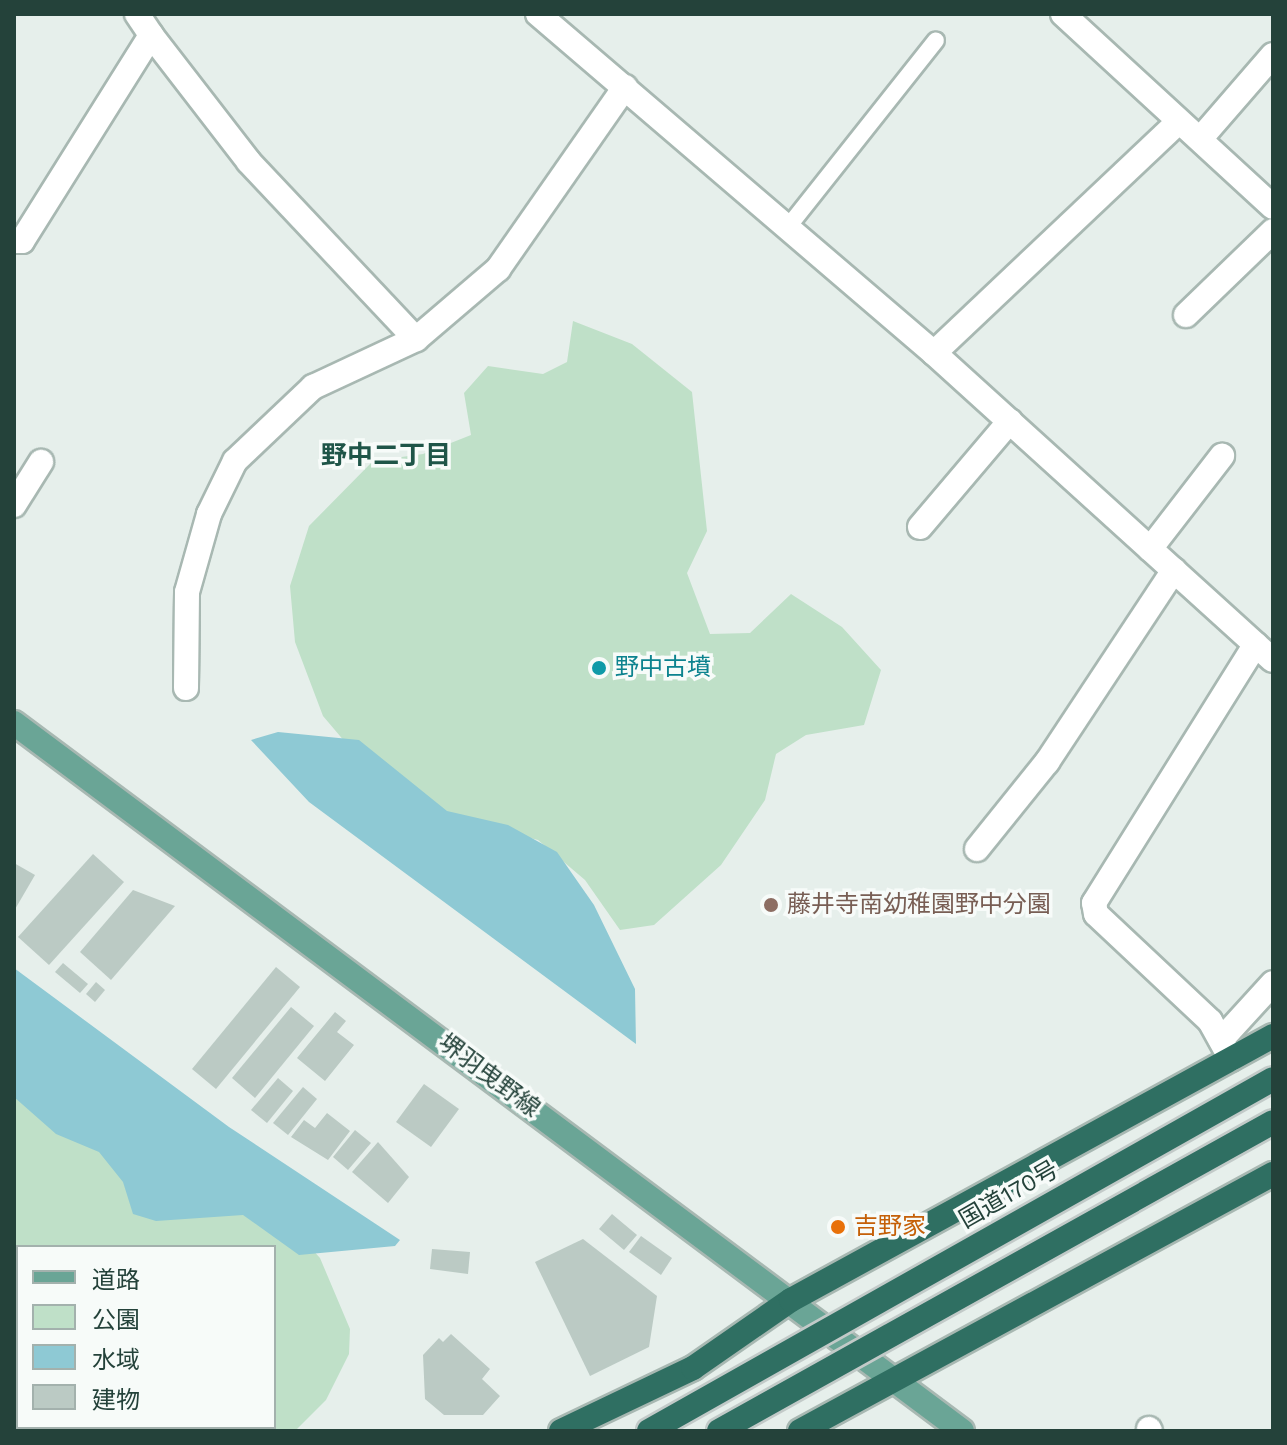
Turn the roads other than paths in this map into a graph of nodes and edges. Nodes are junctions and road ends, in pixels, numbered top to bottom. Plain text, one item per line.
1 (137, 14) edge
2 (538, 14) edge
3 (1063, 14) edge
4 (151, 35) junction
5 (936, 40) dead end
6 (1273, 55) edge
7 (625, 87) junction
8 (1179, 121) junction
9 (1201, 138) junction
10 (1273, 207) edge
11 (788, 227) junction
12 (1273, 231) edge
13 (14, 241) edge
14 (1186, 315) dead end
15 (416, 339) junction
16 (934, 353) junction
17 (1010, 421) junction
18 (1222, 456) dead end
19 (41, 462) dead end
20 (14, 505) edge
21 (920, 527) dead end
22 (1150, 549) junction
23 (1174, 570) junction
24 (1265, 652) edge
25 (186, 688) dead end
26 (14, 723) edge
27 (977, 849) dead end
28 (1273, 983) edge
29 (1273, 1036) edge
30 (1226, 1050) junction
31 (1273, 1079) edge
32 (1273, 1122) edge
33 (1273, 1174) edge
34 (791, 1300) junction
35 (893, 1379) junction
36 (561, 1431) edge
37 (649, 1431) edge
38 (719, 1431) edge
39 (800, 1431) edge
40 (962, 1431) edge

1 - 4 street
2 - 7 street
3 - 8 street
4 - 13 street
4 - 15 street
5 - 11 lane
6 - 9 street
7 - 11 street
7 - 15 street
8 - 9 street
8 - 16 street
9 - 10 street
11 - 16 street
12 - 14 street
15 - 25 street
16 - 17 street
17 - 21 street
17 - 22 street
18 - 22 street
19 - 20 street
22 - 23 street
23 - 24 street
23 - 27 street
24 - 30 street
26 - 34 main road, 堺羽曳野線
28 - 30 street
29 - 30 highway
30 - 34 highway
31 - 37 highway, 国道170号, bridge
32 - 38 highway, bridge
33 - 35 highway
34 - 35 main road, 堺羽曳野線
34 - 36 highway
35 - 39 highway
35 - 40 main road, 堺羽曳野線

